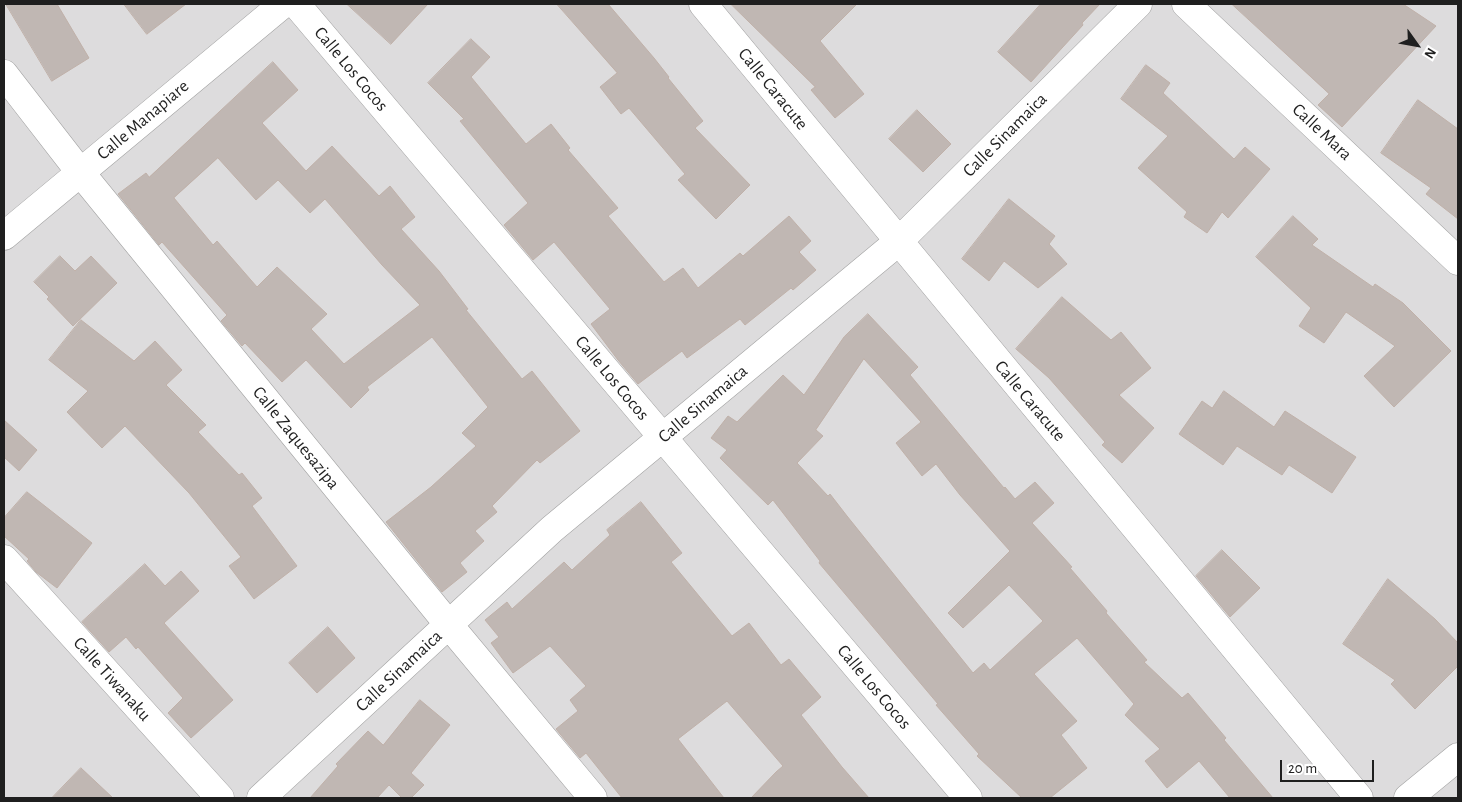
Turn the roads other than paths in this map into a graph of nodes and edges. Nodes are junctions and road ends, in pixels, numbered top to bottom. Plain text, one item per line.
1 (283, 4) edge
2 (296, 4) edge
3 (703, 4) edge
4 (1138, 4) edge
5 (1186, 4) edge
6 (4, 74) edge
7 (80, 172) junction
8 (4, 236) edge
9 (898, 242) junction
10 (1458, 261) edge
11 (662, 438) junction
12 (4, 559) edge
13 (448, 625) junction
14 (1458, 757) edge
15 (220, 798) edge
16 (261, 798) edge
17 (593, 798) edge
18 (968, 798) edge
19 (1359, 798) edge
20 (1408, 798) edge

1 - 7 street, Calle Manapiare
2 - 11 street, Calle Los Cocos
3 - 9 street, Calle Caracute
4 - 9 street, Calle Sinamaica
5 - 10 street, Calle Mara
6 - 7 street, Calle Zaquesazipa
7 - 8 street, Calle Manapiare
7 - 13 street, Calle Zaquesazipa
9 - 11 street, Calle Sinamaica
9 - 19 street, Calle Caracute
11 - 13 street, Calle Sinamaica
11 - 18 street, Calle Los Cocos
12 - 15 street, Calle Tiwanaku
13 - 16 street, Calle Sinamaica
13 - 17 street, Calle Zaquesazipa
14 - 20 street

